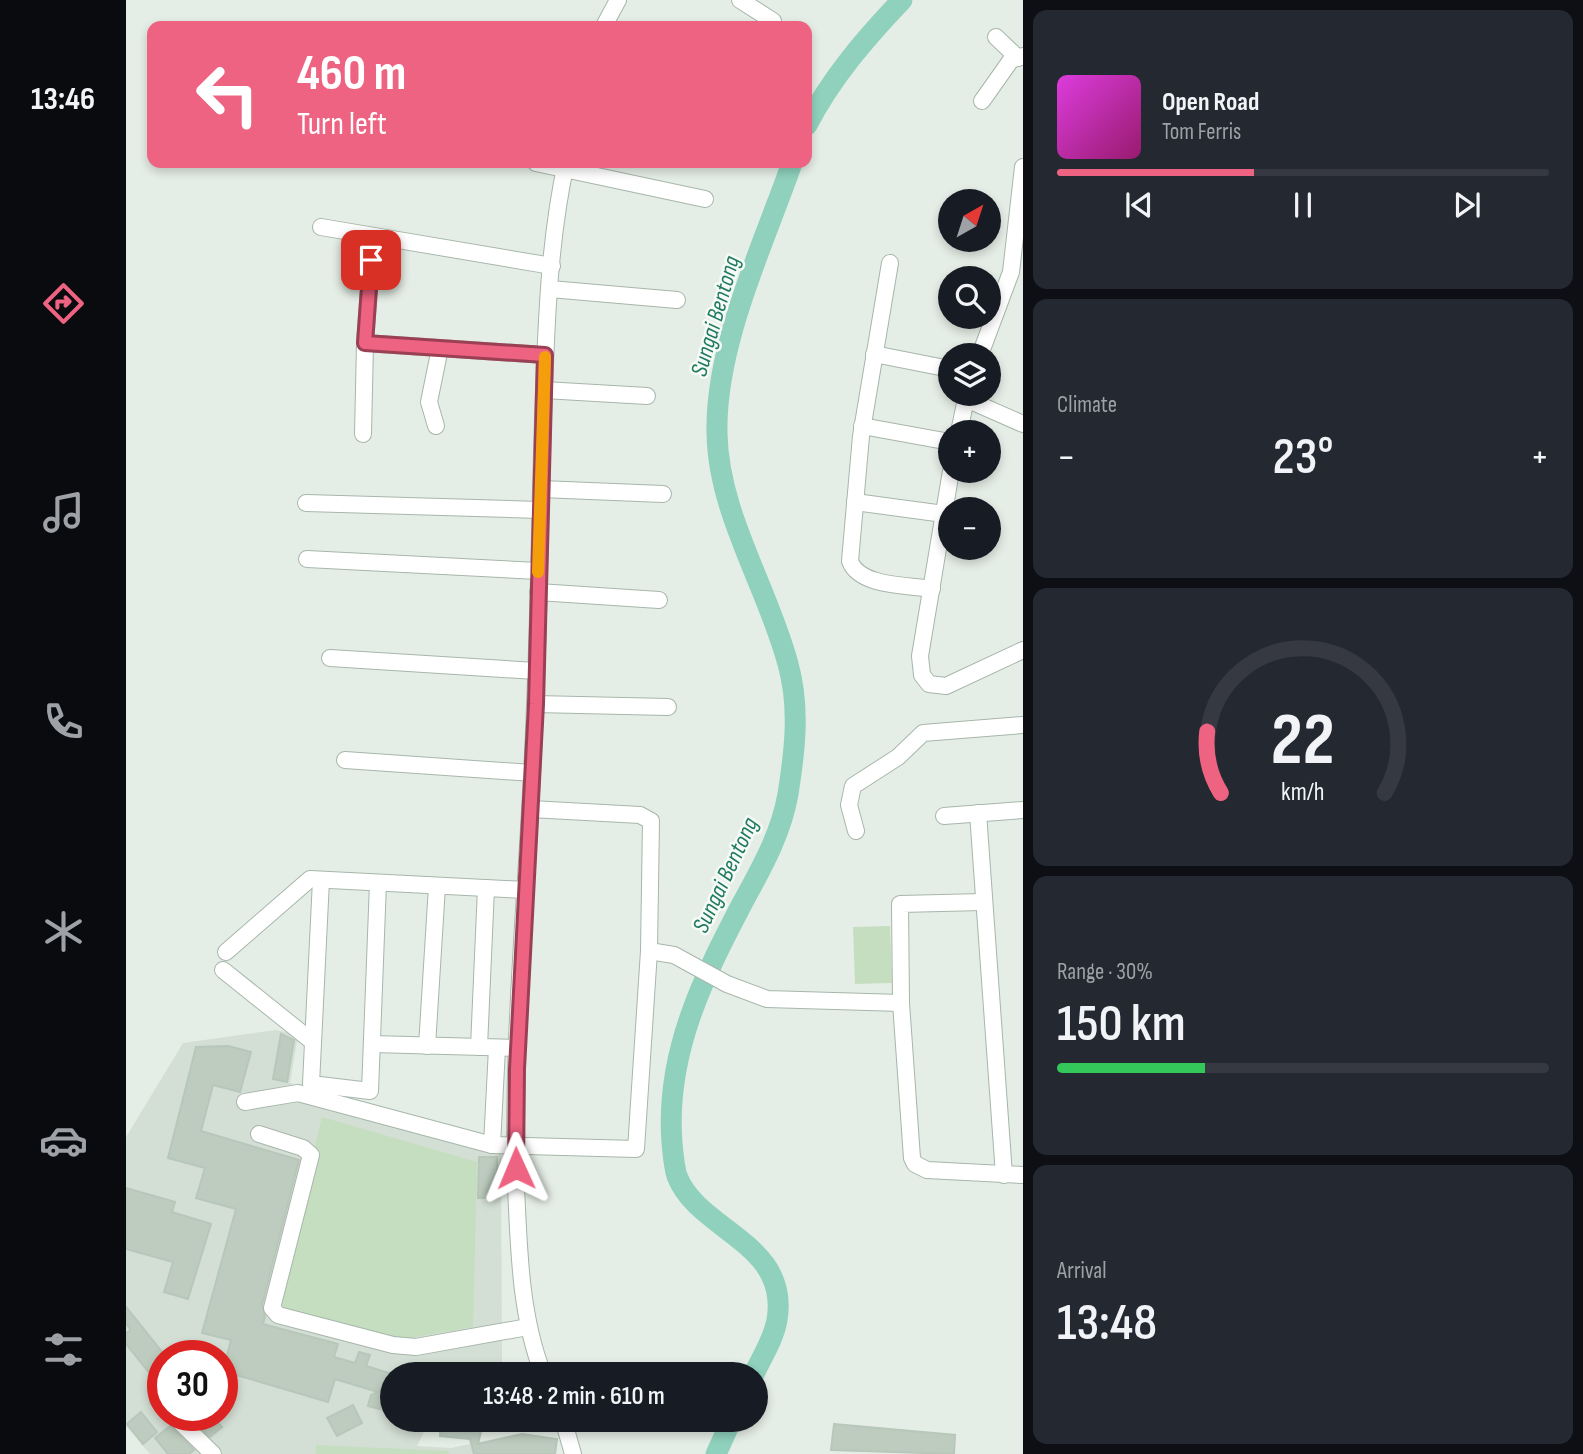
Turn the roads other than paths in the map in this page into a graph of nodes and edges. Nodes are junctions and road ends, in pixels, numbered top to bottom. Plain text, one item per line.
1 (618, 0) edge
2 (740, 0) edge
3 (607, 21) edge
4 (772, 21) edge
5 (996, 37) dead end
6 (1021, 57) edge
7 (982, 101) dead end
8 (1023, 167) edge
9 (565, 168) edge
10 (573, 168) edge
11 (705, 199) dead end
12 (321, 227) dead end
13 (373, 236) junction
14 (890, 263) dead end
15 (552, 266) junction
16 (550, 289) junction
17 (677, 300) dead end
18 (365, 343) junction
19 (984, 343) edge
20 (440, 348) junction
21 (874, 354) junction
22 (545, 355) junction
23 (938, 367) edge
24 (544, 390) junction
25 (647, 396) dead end
26 (987, 406) edge
27 (1023, 424) edge
28 (436, 426) dead end
29 (862, 426) junction
30 (363, 434) dead end
31 (938, 440) edge
32 (541, 489) junction
33 (663, 494) dead end
34 (855, 502) junction
35 (306, 503) dead end
36 (540, 510) junction
37 (938, 513) edge
38 (938, 552) edge
39 (307, 559) dead end
40 (538, 571) junction
41 (932, 589) junction
42 (538, 592) junction
43 (659, 600) dead end
44 (1023, 650) edge
45 (330, 658) dead end
46 (536, 671) junction
47 (536, 704) junction
48 (668, 707) dead end
49 (1023, 725) edge
50 (345, 761) dead end
51 (531, 773) junction
52 (531, 809) junction
53 (1023, 810) edge
54 (978, 813) junction
55 (944, 816) dead end
56 (856, 831) dead end
57 (321, 880) junction
58 (378, 883) junction
59 (438, 886) junction
60 (486, 888) junction
61 (525, 890) junction
62 (984, 902) junction
63 (649, 951) junction
64 (226, 952) dead end
65 (223, 970) dead end
66 (901, 1003) junction
67 (313, 1042) junction
68 (372, 1044) junction
69 (427, 1046) junction
70 (479, 1047) junction
71 (497, 1048) junction
72 (518, 1048) junction
73 (245, 1102) dead end
74 (259, 1134) dead end
75 (492, 1145) junction
76 (515, 1147) junction
77 (1004, 1175) junction
78 (1023, 1175) edge
79 (528, 1327) junction
80 (537, 1362) edge
81 (189, 1431) edge
82 (567, 1432) edge
83 (213, 1454) edge
84 (573, 1454) edge

1 - 3 street
2 - 4 street
5 - 6 street
6 - 7 street
8 - 19 street
9 - 15 street
10 - 11 street
12 - 13 street
13 - 15 street
13 - 18 street
14 - 21 street
15 - 16 street
16 - 17 street
16 - 22 street
18 - 20 street
18 - 30 street
20 - 22 street
20 - 28 street
21 - 23 street
21 - 29 street
22 - 24 street
24 - 25 street
24 - 32 street
26 - 27 street
29 - 31 street
29 - 34 street
32 - 33 street
32 - 36 street
34 - 37 street
34 - 41 street
35 - 36 street
36 - 40 street
38 - 41 street
39 - 40 street
40 - 42 street
41 - 44 street
42 - 43 street
42 - 46 street
45 - 46 street
46 - 47 street
47 - 48 street
47 - 51 street
49 - 56 street
50 - 51 street
51 - 52 street
52 - 61 street
52 - 63 street
53 - 54 street
54 - 55 street
54 - 62 street
57 - 58 street
57 - 64 street
57 - 67 street
58 - 59 street
58 - 68 street
59 - 60 street
59 - 69 street
60 - 61 street
60 - 70 street
61 - 72 street
62 - 66 street
62 - 77 street
63 - 66 street
63 - 76 street
65 - 67 street
66 - 77 street
67 - 68 street
68 - 69 street
69 - 70 street
70 - 71 street
71 - 72 street
71 - 75 street
72 - 76 street
73 - 75 street
74 - 79 street
75 - 76 street
76 - 79 street
77 - 78 street
79 - 80 street
81 - 83 street
82 - 84 street

